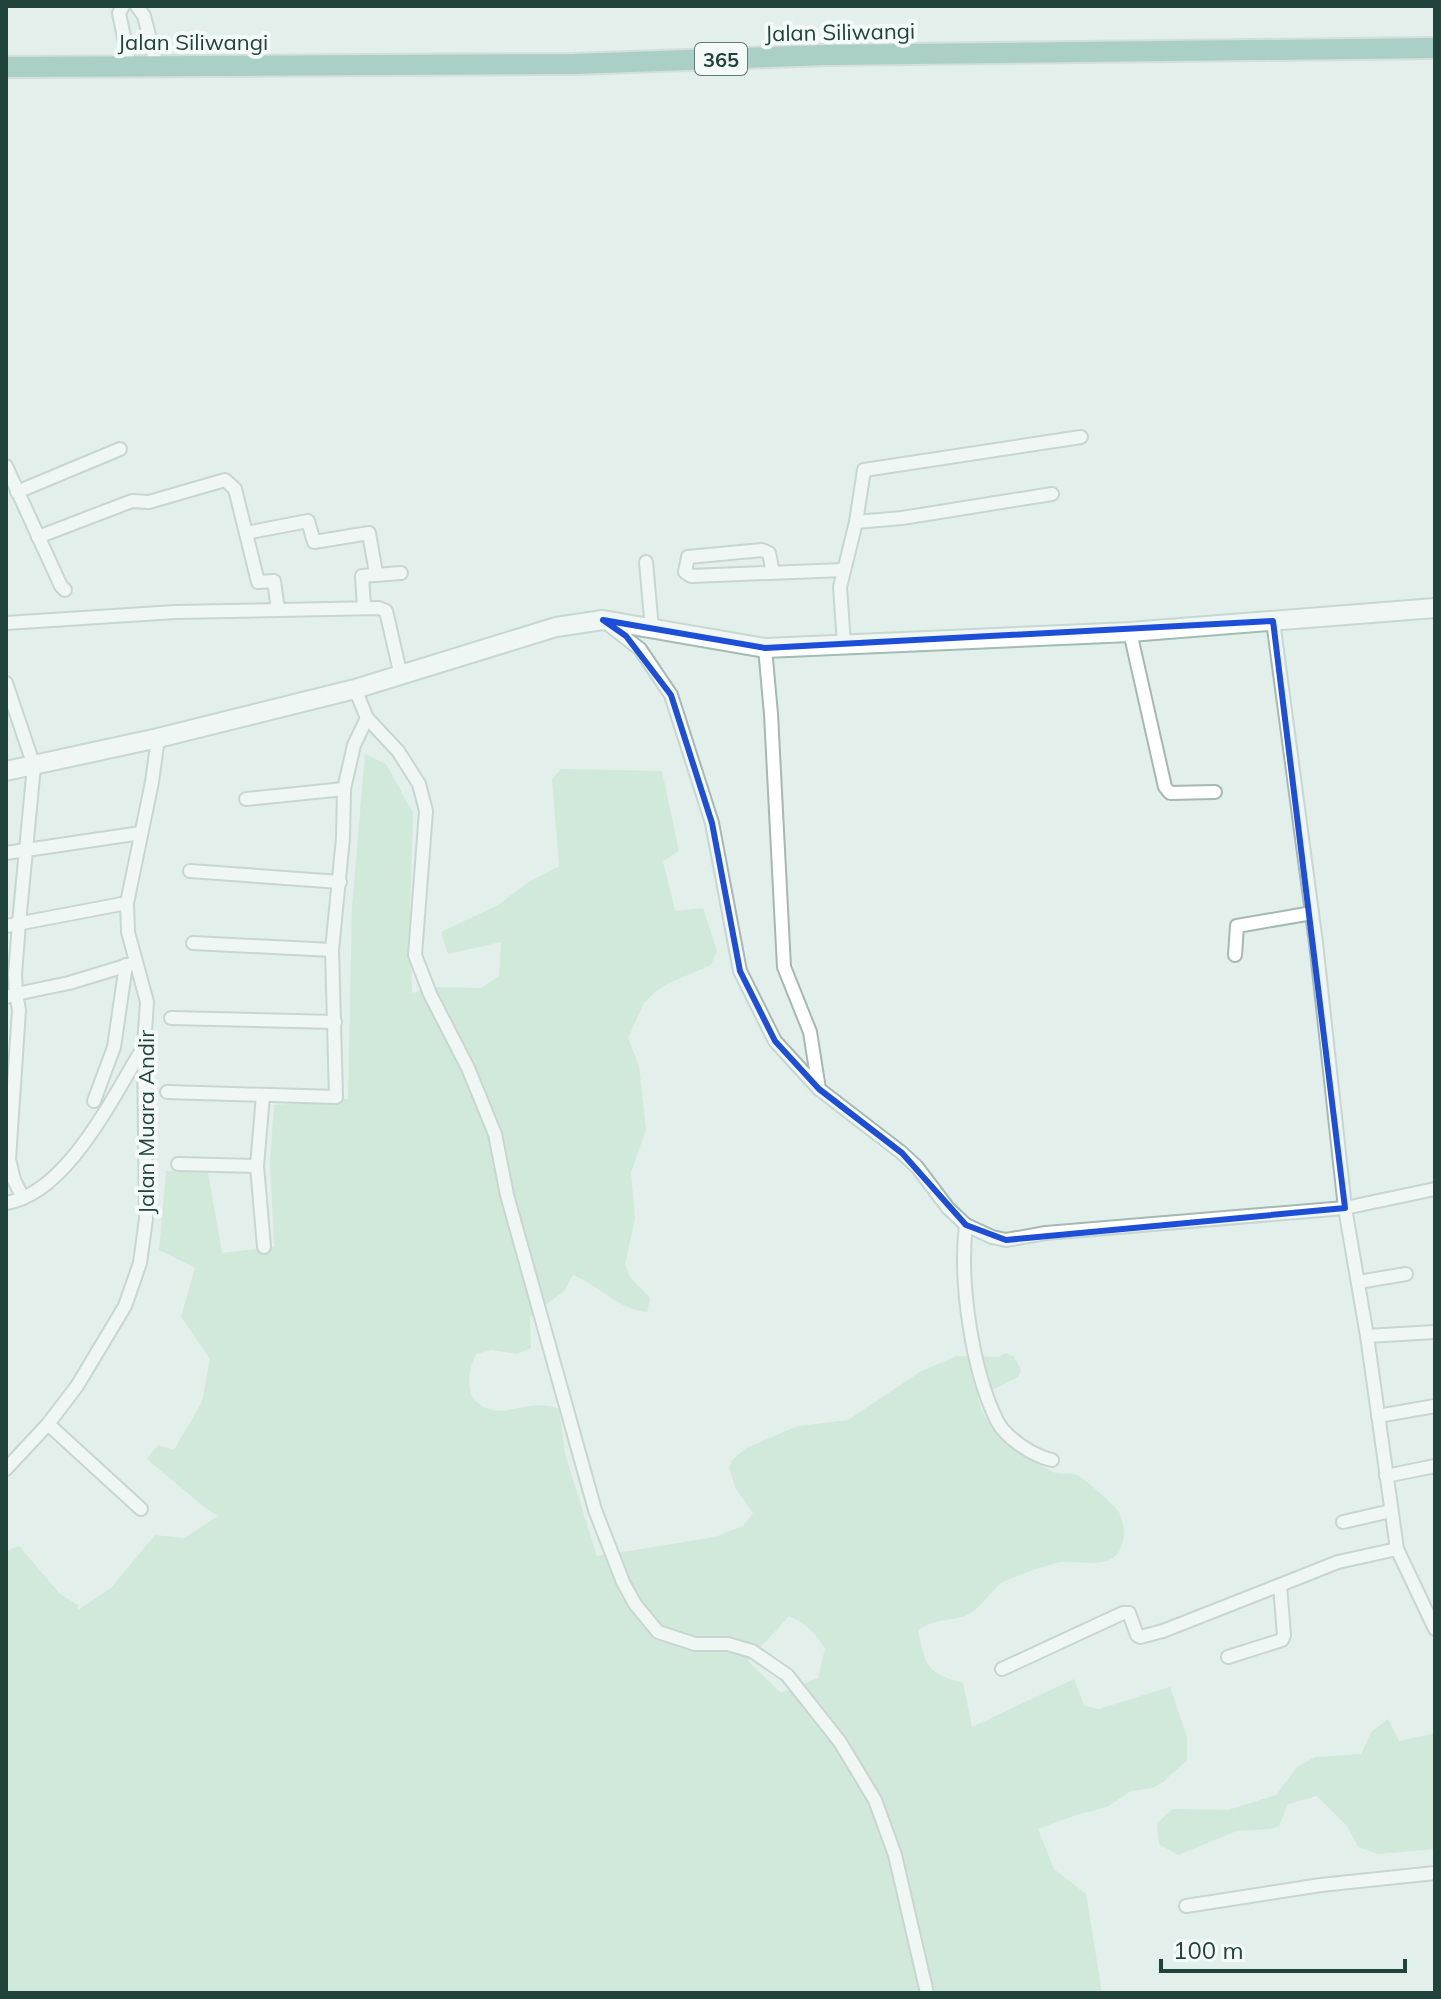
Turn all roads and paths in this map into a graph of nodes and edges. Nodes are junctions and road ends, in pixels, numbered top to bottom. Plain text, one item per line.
1 (123, 6) edge
2 (137, 6) edge
3 (1435, 48) edge
4 (130, 66) junction
5 (6, 67) edge
6 (157, 67) junction
7 (1081, 437) dead end
8 (120, 449) dead end
9 (6, 466) edge
10 (17, 492) junction
11 (1052, 494) dead end
12 (856, 522) junction
13 (246, 533) junction
14 (38, 537) junction
15 (646, 562) dead end
16 (843, 570) junction
17 (376, 573) junction
18 (401, 573) dead end
19 (773, 573) junction
20 (65, 590) dead end
21 (364, 607) junction
22 (1435, 608) edge
23 (278, 610) junction
24 (603, 620) junction
25 (1273, 621) junction
26 (6, 623) edge
27 (652, 629) junction
28 (1130, 632) junction
29 (844, 644) junction
30 (765, 648) junction
31 (401, 676) junction
32 (6, 683) edge
33 (355, 689) junction
34 (367, 718) junction
35 (158, 738) junction
36 (34, 766) junction
37 (6, 771) edge
38 (344, 789) junction
39 (1215, 792) dead end
40 (246, 799) dead end
41 (141, 833) junction
42 (27, 849) junction
43 (6, 853) edge
44 (190, 871) dead end
45 (340, 882) junction
46 (127, 903) junction
47 (1312, 913) junction
48 (12, 925) edge
49 (193, 943) dead end
50 (332, 950) junction
51 (1235, 955) dead end
52 (130, 964) junction
53 (11, 996) edge
54 (171, 1018) dead end
55 (335, 1022) junction
56 (144, 1046) junction
57 (819, 1089) junction
58 (167, 1092) dead end
59 (263, 1095) junction
60 (94, 1101) dead end
61 (178, 1164) dead end
62 (257, 1166) junction
63 (1435, 1189) edge
64 (23, 1198) junction
65 (1345, 1202) junction
66 (6, 1203) edge
67 (966, 1225) junction
68 (264, 1247) dead end
69 (1406, 1274) dead end
70 (1358, 1282) junction
71 (1435, 1332) edge
72 (1367, 1336) junction
73 (1435, 1406) edge
74 (1378, 1416) junction
75 (48, 1424) junction
76 (1052, 1460) dead end
77 (1435, 1466) edge
78 (6, 1469) edge
79 (1386, 1476) junction
80 (141, 1509) dead end
81 (1391, 1511) junction
82 (1343, 1522) dead end
83 (1397, 1549) junction
84 (1280, 1585) junction
85 (1435, 1629) edge
86 (1228, 1657) dead end
87 (1002, 1669) dead end
88 (1435, 1873) edge
89 (1186, 1906) dead end
90 (927, 1993) edge

1 - 4 street
2 - 6 street
3 - 6 main road, Jalan Siliwangi / 365
4 - 5 main road, Jalan Siliwangi / 365
4 - 6 main road, Jalan Siliwangi / 365
7 - 12 street
8 - 10 street
9 - 10 street
10 - 14 street
11 - 12 street
12 - 16 street
13 - 14 street
13 - 17 street
13 - 23 street
14 - 20 street
15 - 27 street
16 - 19 street
16 - 29 street
17 - 18 street
17 - 21 street
19 - 19 street
21 - 23 street
21 - 31 street
22 - 25 main road
23 - 26 street
24 - 27 main road
24 - 31 main road
24 - 57 street
25 - 28 main road
25 - 47 street
27 - 30 main road
28 - 29 main road
28 - 39 street
29 - 30 main road
30 - 57 street
31 - 33 main road
32 - 36 street
33 - 34 street
33 - 35 main road
34 - 38 street
34 - 90 street
35 - 36 main road
35 - 41 street, Jalan Muara Andir
36 - 37 main road
36 - 42 street
38 - 40 street
38 - 45 street
41 - 42 street
41 - 46 street, Jalan Muara Andir
42 - 43 street
42 - 48 street
44 - 45 street
45 - 50 street
46 - 48 street
46 - 52 street, Jalan Muara Andir
47 - 51 street
47 - 65 street
48 - 53 street
49 - 50 street
50 - 55 street
52 - 53 street
52 - 56 street, Jalan Muara Andir
52 - 60 street
53 - 64 street
54 - 55 street
55 - 59 street
56 - 64 street
56 - 75 street, Jalan Muara Andir
57 - 67 street
58 - 59 street
59 - 62 street
61 - 62 street
62 - 68 street
63 - 65 street
64 - 66 street
65 - 67 street
65 - 70 street
67 - 76 street
69 - 70 street
70 - 72 street
71 - 72 street
72 - 74 street
73 - 74 street
74 - 79 street
75 - 78 street, Jalan Muara Andir
75 - 80 street
77 - 79 street
79 - 81 street
81 - 82 street
81 - 83 street
83 - 84 street
83 - 85 street
84 - 86 street
84 - 87 street
88 - 89 street

